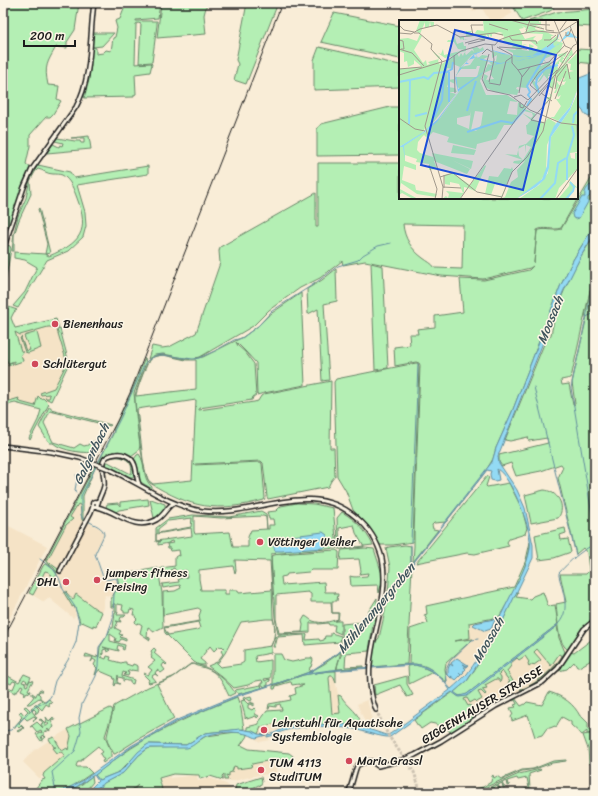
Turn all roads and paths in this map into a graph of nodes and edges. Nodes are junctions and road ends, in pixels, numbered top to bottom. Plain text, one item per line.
1 (94, 3) edge
2 (3, 250) edge
3 (3, 446) edge
4 (136, 474) junction
5 (129, 479) junction
6 (140, 485) junction
7 (165, 499) junction
8 (174, 502) junction
9 (96, 505) junction
10 (168, 508) junction
11 (60, 571) dead end
12 (595, 620) edge
13 (376, 710) tunnel mouth
14 (348, 793) edge

1 - 2 main road
3 - 5 main road, bridge
4 - 5 main road
4 - 6 main road
4 - 9 main road
5 - 6 main road
6 - 7 main road
7 - 8 main road
7 - 10 main road
8 - 10 main road
8 - 13 main road
9 - 10 main road
9 - 11 main road
12 - 14 main road, GIGGENHAUSER STRASSE

